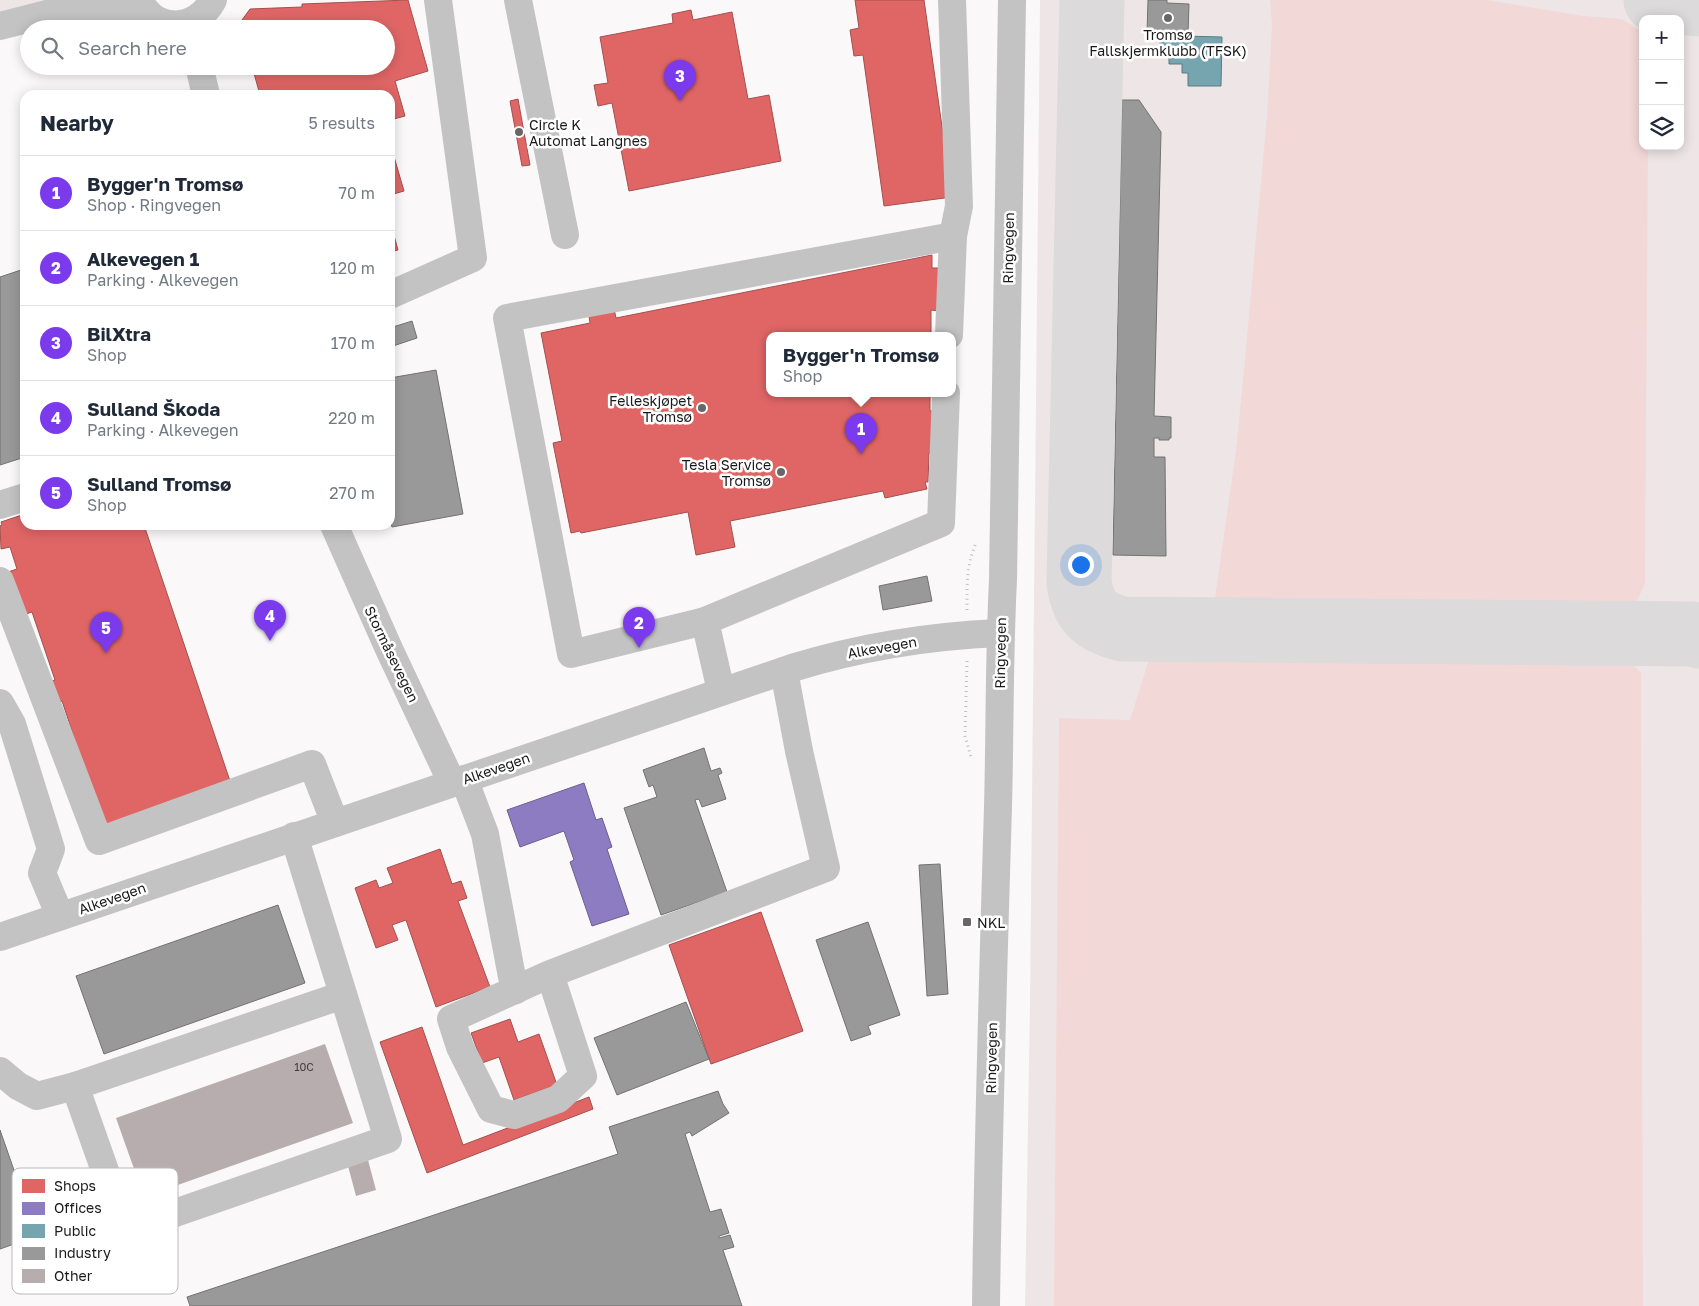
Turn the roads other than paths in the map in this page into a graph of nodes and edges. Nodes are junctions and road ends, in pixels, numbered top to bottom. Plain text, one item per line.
1 (212, 0) edge
2 (438, 0) edge
3 (518, 0) edge
4 (952, 0) edge
5 (1012, 0) edge
6 (83, 3) edge
7 (153, 16) edge
8 (20, 20) edge
9 (22, 20) edge
10 (193, 20) edge
11 (206, 20) edge
12 (0, 26) edge
13 (565, 234) dead end
14 (953, 236) junction
15 (395, 293) edge
16 (949, 332) edge
17 (946, 397) edge
18 (20, 499) edge
19 (0, 505) edge
20 (336, 530) edge
21 (0, 581) edge
22 (705, 621) junction
23 (1000, 633) junction
24 (784, 670) junction
25 (721, 691) junction
26 (0, 703) edge
27 (458, 781) junction
28 (335, 823) junction
29 (294, 836) junction
30 (60, 916) junction
31 (0, 937) edge
32 (550, 974) junction
33 (516, 990) junction
34 (342, 995) junction
35 (0, 1071) edge
36 (75, 1086) junction
37 (104, 1168) edge
38 (178, 1212) edge
39 (986, 1306) edge

1 - 10 street
1 - 11 street
2 - 15 street
3 - 13 street
4 - 14 street
5 - 23 street, Ringvegen
6 - 7 street
6 - 9 street
8 - 12 street
14 - 16 street
14 - 22 street
17 - 22 street
18 - 19 street
20 - 27 street, Stormåsevegen
21 - 28 street
22 - 25 street
23 - 24 street, Alkevegen
23 - 39 street, Ringvegen
24 - 25 street, Alkevegen
24 - 32 street
25 - 27 street, Alkevegen
26 - 30 street
27 - 28 street, Alkevegen
27 - 33 street, Stormåsevegen
28 - 29 street, Alkevegen
29 - 30 street, Alkevegen
29 - 34 street
30 - 31 street, Alkevegen
32 - 33 street
32 - 33 street
34 - 36 street
34 - 38 street
35 - 36 street
36 - 37 street

